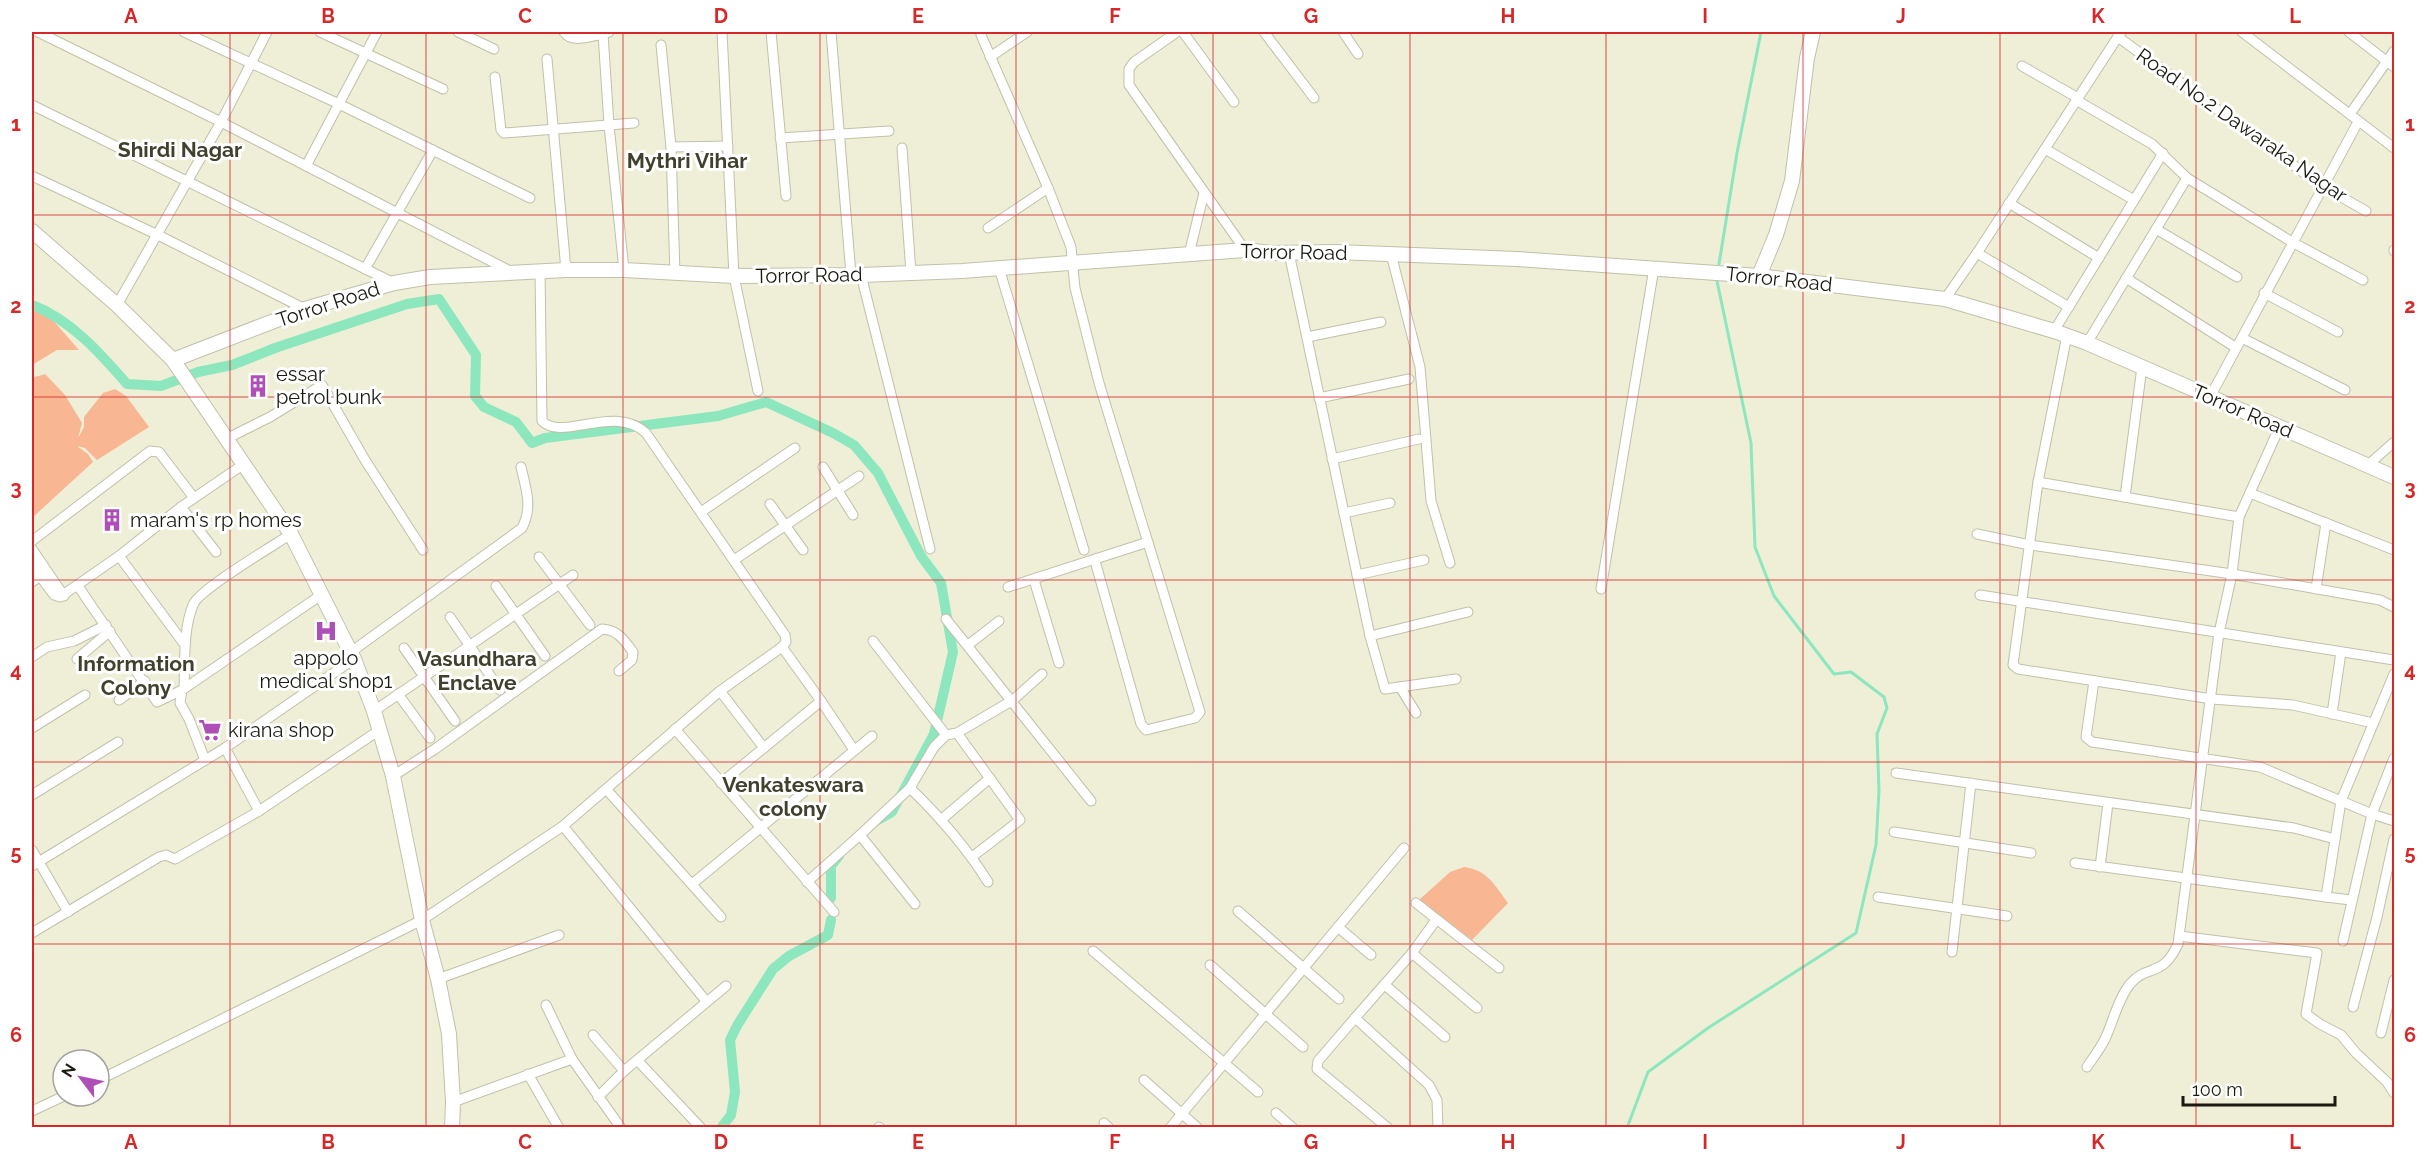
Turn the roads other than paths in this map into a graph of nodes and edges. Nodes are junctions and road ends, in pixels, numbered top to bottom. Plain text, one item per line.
1 (38, 32) edge
2 (184, 32) edge
3 (267, 32) edge
4 (320, 32) edge
5 (376, 32) edge
6 (458, 32) edge
7 (564, 32) edge
8 (722, 32) edge
9 (771, 32) edge
10 (831, 32) edge
11 (1027, 32) edge
12 (1177, 32) edge
13 (1183, 32) edge
14 (1264, 32) edge
15 (1343, 32) edge
16 (1814, 32) edge
17 (2242, 32) edge
18 (2349, 32) edge
19 (606, 33) edge
20 (2119, 34) edge
21 (981, 35) dead end
22 (661, 45) dead end
23 (494, 49) dead end
24 (366, 51) junction
25 (2394, 51) edge
26 (1358, 54) dead end
27 (990, 57) junction
28 (547, 59) dead end
29 (250, 64) junction
30 (2391, 64) edge
31 (2022, 66) dead end
32 (495, 76) dead end
33 (443, 89) dead end
34 (1314, 98) dead end
35 (2077, 99) junction
36 (1234, 102) dead end
37 (339, 104) junction
38 (32, 105) edge
39 (2350, 114) junction
40 (221, 122) junction
41 (2358, 122) junction
42 (634, 123) dead end
43 (609, 125) junction
44 (554, 129) junction
45 (889, 131) dead end
46 (841, 133) junction
47 (780, 138) junction
48 (729, 146) junction
49 (671, 147) junction
50 (902, 148) dead end
51 (2394, 148) edge
52 (2045, 149) junction
53 (433, 150) junction
54 (2163, 153) junction
55 (306, 166) junction
56 (32, 176) edge
57 (2187, 178) junction
58 (188, 181) junction
59 (2322, 186) junction
60 (1048, 188) junction
61 (1204, 193) junction
62 (786, 196) dead end
63 (530, 198) dead end
64 (2134, 200) junction
65 (2009, 203) junction
66 (2366, 211) dead end
67 (398, 213) junction
68 (988, 228) dead end
69 (2156, 229) junction
70 (32, 231) edge
71 (158, 235) junction
72 (2292, 242) junction
73 (1245, 250) junction
74 (1290, 253) junction
75 (1977, 253) junction
76 (1189, 254) junction
77 (1391, 254) junction
78 (2099, 258) junction
79 (1071, 262) junction
80 (999, 268) junction
81 (1654, 268) junction
82 (365, 269) junction
83 (566, 270) junction
84 (624, 270) junction
85 (540, 271) junction
86 (513, 273) junction
87 (675, 273) junction
88 (911, 273) junction
89 (856, 275) junction
90 (734, 276) junction
91 (1759, 276) junction
92 (2237, 277) dead end
93 (2126, 278) junction
94 (2363, 280) dead end
95 (394, 283) junction
96 (2264, 293) junction
97 (1945, 299) junction
98 (117, 306) junction
99 (2069, 307) junction
100 (305, 309) junction
101 (1381, 322) dead end
102 (2338, 332) dead end
103 (2060, 333) junction
104 (1307, 337) junction
105 (2242, 338) junction
106 (2087, 343) junction
107 (2235, 347) junction
108 (173, 360) junction
109 (2142, 367) junction
110 (1409, 379) dead end
111 (2345, 390) dead end
112 (758, 391) dead end
113 (2210, 397) junction
114 (1319, 398) junction
115 (2280, 426) junction
116 (226, 439) junction
117 (1419, 439) dead end
118 (2394, 442) edge
119 (795, 448) dead end
120 (1332, 459) junction
121 (244, 464) junction
122 (2368, 465) junction
123 (520, 467) dead end
124 (824, 467) dead end
125 (859, 476) dead end
126 (2394, 477) edge
127 (2038, 482) junction
128 (837, 490) junction
129 (2250, 493) junction
130 (2125, 497) junction
131 (194, 498) junction
132 (1390, 503) dead end
133 (770, 504) dead end
134 (181, 507) junction
135 (701, 512) junction
136 (1344, 513) junction
137 (853, 515) dead end
138 (2239, 517) junction
139 (2326, 523) junction
140 (786, 525) junction
141 (291, 534) junction
142 (1977, 534) dead end
143 (32, 540) edge
144 (1148, 543) junction
145 (2030, 545) junction
146 (32, 549) edge
147 (930, 549) dead end
148 (423, 550) dead end
149 (802, 550) dead end
150 (1084, 550) dead end
151 (2394, 550) edge
152 (216, 552) dead end
153 (119, 555) junction
154 (539, 557) dead end
155 (734, 560) junction
156 (1424, 560) dead end
157 (1095, 561) junction
158 (1450, 563) dead end
159 (32, 564) edge
160 (2232, 574) junction
161 (573, 575) dead end
162 (1357, 575) junction
163 (40, 576) junction
164 (1034, 580) junction
165 (32, 582) edge
166 (559, 585) junction
167 (78, 586) junction
168 (496, 586) dead end
169 (1008, 587) dead end
170 (1601, 589) dead end
171 (2316, 589) junction
172 (321, 595) junction
173 (1980, 595) dead end
174 (64, 596) junction
175 (2022, 602) junction
176 (2394, 607) edge
177 (1468, 612) dead end
178 (516, 614) junction
179 (450, 617) dead end
180 (946, 619) dead end
181 (999, 621) dead end
182 (590, 625) dead end
183 (108, 628) junction
184 (2220, 633) junction
185 (1370, 636) junction
186 (873, 641) dead end
187 (185, 645) junction
188 (470, 645) junction
189 (968, 645) junction
190 (782, 647) junction
191 (404, 648) dead end
192 (2341, 652) junction
193 (352, 656) junction
194 (545, 656) dead end
195 (32, 657) edge
196 (77, 659) dead end
197 (2394, 660) edge
198 (1059, 663) dead end
199 (619, 671) dead end
200 (1042, 674) dead end
201 (2394, 674) edge
202 (424, 677) junction
203 (1456, 679) dead end
204 (145, 681) junction
205 (2094, 681) junction
206 (1400, 687) junction
207 (183, 689) junction
208 (500, 690) dead end
209 (720, 691) junction
210 (85, 694) dead end
211 (398, 694) junction
212 (2212, 699) junction
213 (119, 700) dead end
214 (1013, 700) junction
215 (820, 701) junction
216 (374, 711) junction
217 (1416, 713) dead end
218 (2332, 714) junction
219 (455, 721) dead end
220 (2373, 723) junction
221 (32, 728) edge
222 (675, 729) junction
223 (378, 730) junction
224 (957, 733) junction
225 (946, 735) junction
226 (872, 736) dead end
227 (430, 738) dead end
228 (117, 742) dead end
229 (225, 748) junction
230 (764, 748) junction
231 (854, 750) junction
232 (2394, 758) edge
233 (2203, 759) junction
234 (205, 760) junction
235 (1896, 773) dead end
236 (393, 776) junction
237 (990, 778) junction
238 (721, 783) junction
239 (1971, 783) junction
240 (910, 788) junction
241 (606, 789) junction
242 (32, 795) edge
243 (1091, 801) dead end
244 (2342, 801) junction
245 (2108, 803) junction
246 (259, 811) junction
247 (2372, 814) junction
248 (2196, 816) junction
249 (942, 819) junction
250 (2394, 821) edge
251 (563, 826) junction
252 (760, 827) junction
253 (1894, 832) dead end
254 (861, 836) junction
255 (2335, 839) junction
256 (2394, 839) edge
257 (1964, 842) junction
258 (1404, 848) dead end
259 (32, 850) edge
260 (2031, 853) dead end
261 (972, 857) junction
262 (2075, 863) dead end
263 (35, 864) edge
264 (2100, 867) junction
265 (2187, 879) junction
266 (807, 882) junction
267 (988, 882) dead end
268 (692, 884) junction
269 (2327, 892) junction
270 (1878, 897) dead end
271 (2351, 900) junction
272 (1416, 903) dead end
273 (915, 904) dead end
274 (1958, 909) junction
275 (1238, 911) dead end
276 (68, 912) junction
277 (834, 912) dead end
278 (2007, 916) dead end
279 (721, 917) dead end
280 (422, 920) junction
281 (1436, 920) junction
282 (1339, 928) junction
283 (32, 933) edge
284 (559, 935) dead end
285 (2179, 936) junction
286 (2343, 941) dead end
287 (1093, 951) dead end
288 (1952, 952) dead end
289 (1412, 953) junction
290 (1371, 955) dead end
291 (1210, 965) dead end
292 (1304, 968) junction
293 (1499, 968) dead end
294 (438, 979) junction
295 (2394, 980) edge
296 (1384, 985) junction
297 (726, 986) dead end
298 (1339, 999) dead end
299 (706, 1001) junction
300 (546, 1005) dead end
301 (2353, 1007) dead end
302 (1477, 1008) dead end
303 (1266, 1014) junction
304 (1356, 1018) junction
305 (2381, 1033) dead end
306 (593, 1035) dead end
307 (1445, 1037) dead end
308 (1303, 1047) dead end
309 (572, 1059) junction
310 (638, 1060) junction
311 (1224, 1063) junction
312 (2087, 1067) dead end
313 (624, 1071) junction
314 (111, 1074) edge
315 (528, 1074) junction
316 (1144, 1080) dead end
317 (1258, 1092) dead end
318 (2394, 1093) edge
319 (598, 1096) junction
320 (51, 1102) edge
321 (453, 1102) junction
322 (32, 1111) edge
323 (1182, 1113) junction
324 (1276, 1113) dead end
325 (452, 1128) edge
326 (559, 1128) edge
327 (621, 1128) edge
328 (701, 1128) edge
329 (1170, 1128) edge
330 (1198, 1128) edge
331 (1293, 1128) edge
332 (1388, 1128) edge
333 (1438, 1128) edge

1 - 40 street
2 - 29 street
3 - 29 street
4 - 24 street
5 - 24 street
6 - 23 street
7 - 19 street
8 - 48 street
9 - 47 street
10 - 46 street
11 - 27 street
12 - 61 street
13 - 36 street
14 - 34 street
15 - 26 street
16 - 91 street
17 - 39 street
18 - 30 street
19 - 43 street
20 - 35 street
20 - 59 street, Road No.2 Dawaraka Nagar
21 - 27 street
22 - 49 street
24 - 33 street
24 - 37 street
25 - 30 street
27 - 60 street
28 - 44 street
29 - 37 street
29 - 40 street
30 - 39 street
31 - 35 street
32 - 44 street
35 - 52 street
35 - 54 street
37 - 53 street
37 - 55 street
38 - 58 street
39 - 41 street
40 - 55 street
40 - 58 street
41 - 51 street
41 - 59 street
42 - 43 street
43 - 44 street
43 - 84 street
44 - 83 street
45 - 46 street
46 - 47 street
46 - 89 street
47 - 62 street
48 - 49 street
48 - 90 street
49 - 87 street
50 - 88 street
52 - 64 street
52 - 65 street
53 - 63 street
53 - 67 street
54 - 57 street
54 - 64 street
55 - 67 street
56 - 71 street
57 - 69 street
57 - 72 street
58 - 71 street
58 - 82 street
59 - 66 street, Road No.2 Dawaraka Nagar
59 - 72 street
60 - 68 street
60 - 79 street
61 - 73 street
61 - 76 street
64 - 78 street
65 - 75 street
65 - 78 street
67 - 82 street
67 - 86 street
69 - 92 street
69 - 93 street
70 - 98 street
71 - 98 street
71 - 100 street
72 - 94 street
72 - 96 street
73 - 74 street, Torror Road
73 - 76 street, Torror Road
74 - 77 street, Torror Road
74 - 104 street
75 - 97 street
75 - 99 street
76 - 79 street, Torror Road
77 - 81 street, Torror Road
77 - 158 street
78 - 99 street
79 - 80 street, Torror Road
79 - 144 street
80 - 88 street, Torror Road
80 - 150 street
81 - 91 street, Torror Road
81 - 170 street
82 - 95 street
83 - 84 street, Torror Road
83 - 85 street, Torror Road
84 - 87 street, Torror Road
85 - 86 street, Torror Road
85 - 135 street
86 - 95 street, Torror Road
87 - 90 street, Torror Road
88 - 89 street, Torror Road
89 - 90 street, Torror Road
89 - 147 street
90 - 112 street
91 - 97 street, Torror Road
93 - 106 street
93 - 107 street
95 - 100 street, Torror Road
96 - 102 street
96 - 105 street
97 - 103 street, Torror Road
98 - 108 street
99 - 103 street
100 - 108 street, Torror Road
101 - 104 street
103 - 106 street, Torror Road
103 - 127 street
104 - 114 street
105 - 107 street
105 - 111 street
106 - 109 street, Torror Road
107 - 113 street
108 - 116 street
109 - 113 street, Torror Road
109 - 130 street
110 - 114 street
113 - 115 street, Torror Road
114 - 120 street
115 - 122 street, Torror Road
115 - 129 street
116 - 121 street
116 - 148 street
117 - 120 street
118 - 122 street
119 - 135 street
120 - 136 street
121 - 131 street
121 - 141 street
122 - 126 street, Torror Road
123 - 193 street
124 - 128 street
125 - 128 street
127 - 130 street
127 - 145 street
128 - 137 street
128 - 140 street
129 - 138 street
129 - 139 street
130 - 138 street
131 - 134 street
131 - 143 street
132 - 136 street
133 - 140 street
134 - 152 street
134 - 153 street
135 - 155 street
136 - 162 street
138 - 160 street
139 - 151 street
139 - 171 street
140 - 149 street
140 - 155 street
141 - 172 street
141 - 187 street
142 - 145 street
144 - 157 street
144 - 157 street
145 - 160 street
145 - 175 street
146 - 174 street
153 - 167 street
153 - 187 street
154 - 166 street
155 - 190 street
156 - 162 street
157 - 164 street
159 - 163 street
160 - 171 street
160 - 184 street
161 - 166 street
162 - 185 street
163 - 165 street
163 - 174 street
164 - 169 street
164 - 198 street
166 - 178 street
166 - 182 street
167 - 174 street
167 - 183 street
168 - 178 street
171 - 176 street
172 - 193 street
172 - 207 street
173 - 175 street
175 - 184 street
175 - 205 street
177 - 185 street
178 - 188 street
178 - 194 street
179 - 188 street
180 - 189 street
181 - 189 street
183 - 195 street
183 - 196 street
183 - 204 street
184 - 192 street
184 - 212 street
185 - 206 street
186 - 225 street
187 - 207 street
188 - 202 street
188 - 208 street
189 - 214 street
190 - 209 street
190 - 215 street
191 - 202 street
192 - 197 street
192 - 218 street
193 - 216 street
193 - 229 street
199 - 236 street
200 - 214 street
201 - 220 street
202 - 211 street
202 - 219 street
203 - 206 street
204 - 207 street
204 - 213 street
205 - 212 street
205 - 233 street
206 - 217 street
207 - 234 street
209 - 222 street
209 - 230 street
210 - 221 street
211 - 216 street
211 - 227 street
212 - 218 street
212 - 233 street
214 - 224 street
214 - 243 street
215 - 230 street
215 - 231 street
216 - 223 street
218 - 220 street
220 - 244 street
222 - 238 street
222 - 241 street
223 - 236 street
223 - 246 street
224 - 225 street
224 - 237 street
225 - 240 street
226 - 231 street
228 - 242 street
229 - 234 street
229 - 246 street
230 - 238 street
231 - 252 street
232 - 247 street
233 - 244 street
233 - 248 street
234 - 263 street
235 - 239 street
236 - 280 street
237 - 249 street
237 - 261 street
238 - 252 street
239 - 245 street
239 - 257 street
240 - 249 street
240 - 254 street
241 - 251 street
241 - 268 street
244 - 247 street
244 - 255 street
245 - 248 street
245 - 264 street
246 - 276 street
247 - 250 street
247 - 271 street
248 - 255 street
248 - 265 street
249 - 261 street
251 - 280 street
251 - 299 street
252 - 266 street
252 - 268 street
253 - 257 street
254 - 266 street
254 - 273 street
255 - 269 street
256 - 301 street
257 - 260 street
257 - 274 street
258 - 282 street
259 - 263 street
261 - 267 street
262 - 264 street
263 - 276 street
264 - 265 street
265 - 269 street
265 - 285 street
266 - 277 street
268 - 279 street
269 - 271 street
270 - 274 street
271 - 286 street
272 - 281 street
274 - 278 street
274 - 288 street
275 - 292 street
276 - 283 street
280 - 294 street
280 - 314 street
281 - 289 street
281 - 293 street
282 - 290 street
282 - 292 street
284 - 294 street
285 - 312 street
285 - 318 street
287 - 311 street
289 - 296 street
289 - 302 street
291 - 303 street
292 - 298 street
292 - 303 street
294 - 321 street
295 - 305 street
296 - 304 street
296 - 307 street
297 - 299 street
299 - 310 street
300 - 309 street
303 - 308 street
303 - 311 street
304 - 332 street
304 - 333 street
306 - 313 street
309 - 315 street
309 - 319 street
310 - 313 street
310 - 328 street
311 - 317 street
311 - 323 street
313 - 319 street
315 - 321 street
315 - 326 street
316 - 323 street
319 - 327 street
320 - 322 street
321 - 325 street
323 - 329 street
323 - 330 street
324 - 331 street

